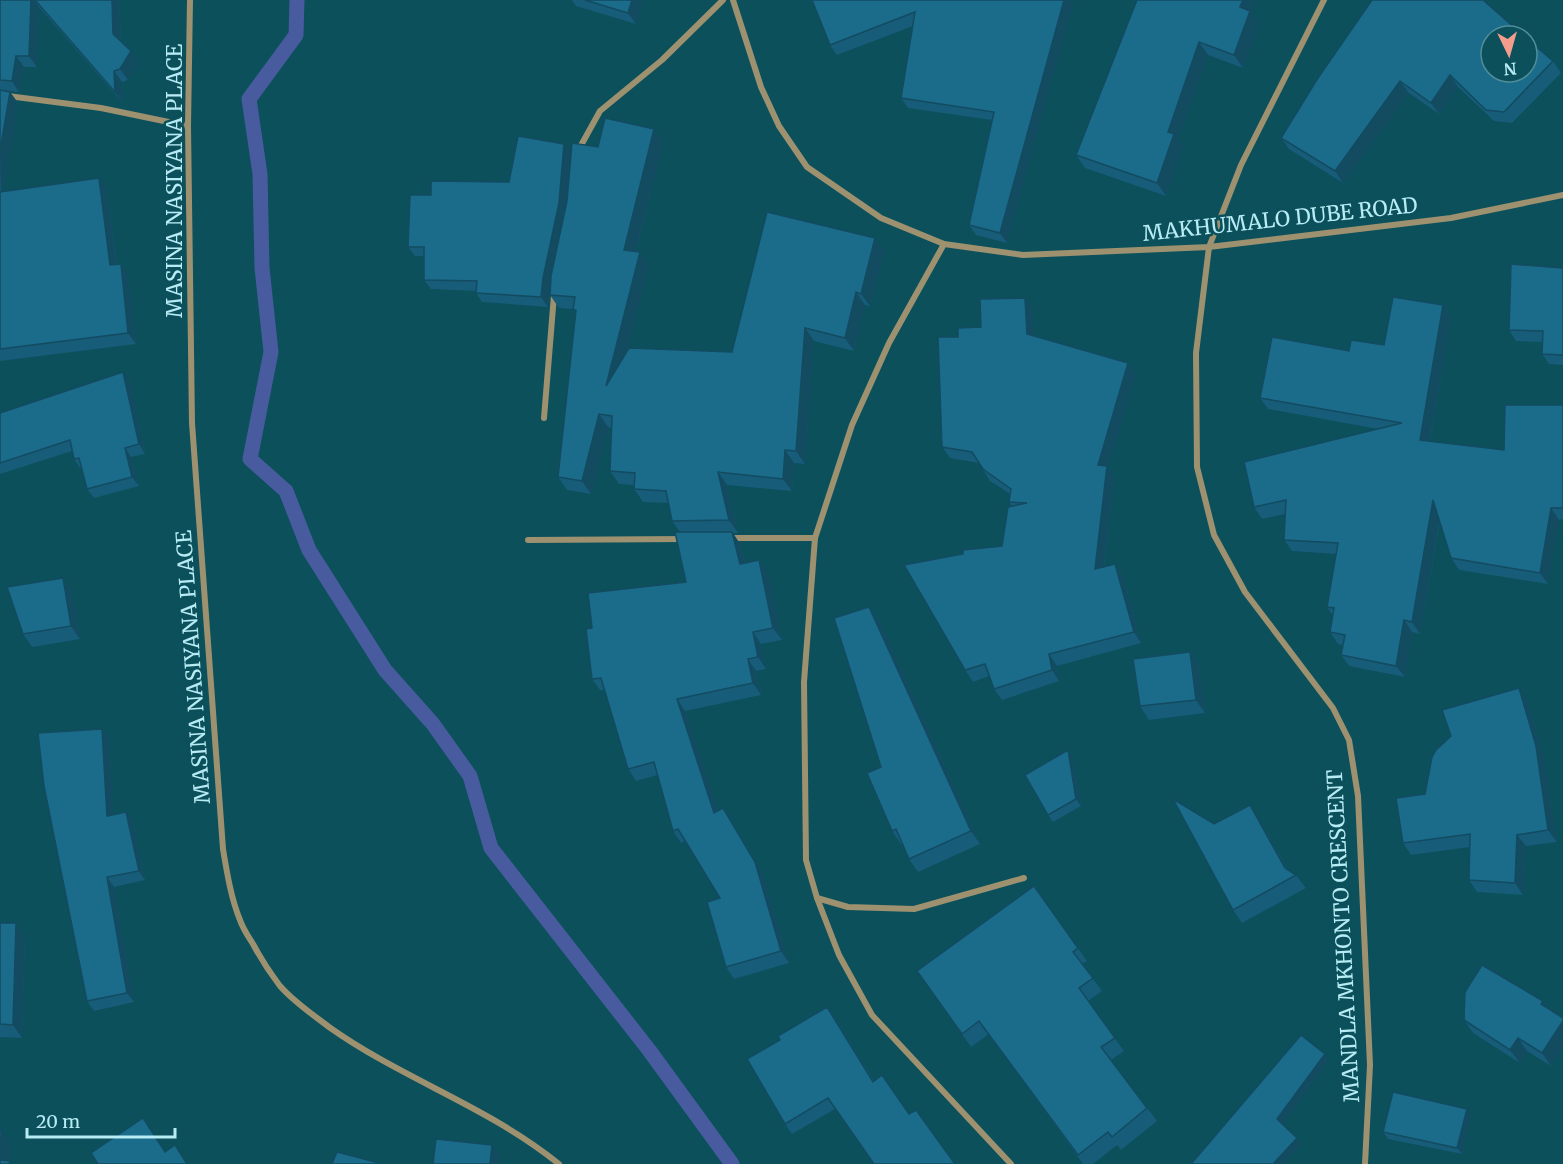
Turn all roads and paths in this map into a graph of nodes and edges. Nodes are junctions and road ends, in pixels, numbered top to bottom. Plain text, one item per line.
1 (190, 0) edge
2 (723, 0) edge
3 (733, 0) edge
4 (1324, 0) edge
5 (0, 95) edge
6 (188, 126) junction
7 (576, 154) edge
8 (1563, 195) edge
9 (944, 244) junction
10 (1209, 247) junction
11 (555, 288) edge
12 (544, 418) dead end
13 (815, 537) junction
14 (719, 538) edge
15 (695, 539) edge
16 (528, 540) dead end
17 (1024, 878) dead end
18 (817, 898) junction
19 (559, 1164) edge
20 (1011, 1164) edge
21 (1365, 1164) edge

1 - 6 street, MASINA NASIYANA PLACE
2 - 7 street
3 - 9 street, MAKHUMALO DUBE ROAD
4 - 10 street, MANDLA MKHONTO CRESCENT
5 - 6 street
6 - 19 street, MASINA NASIYANA PLACE
8 - 10 street, MAKHUMALO DUBE ROAD
9 - 10 street, MAKHUMALO DUBE ROAD
9 - 13 street
10 - 21 street, MANDLA MKHONTO CRESCENT
11 - 12 street
13 - 14 street
13 - 18 street
15 - 16 street
17 - 18 street
18 - 20 street

